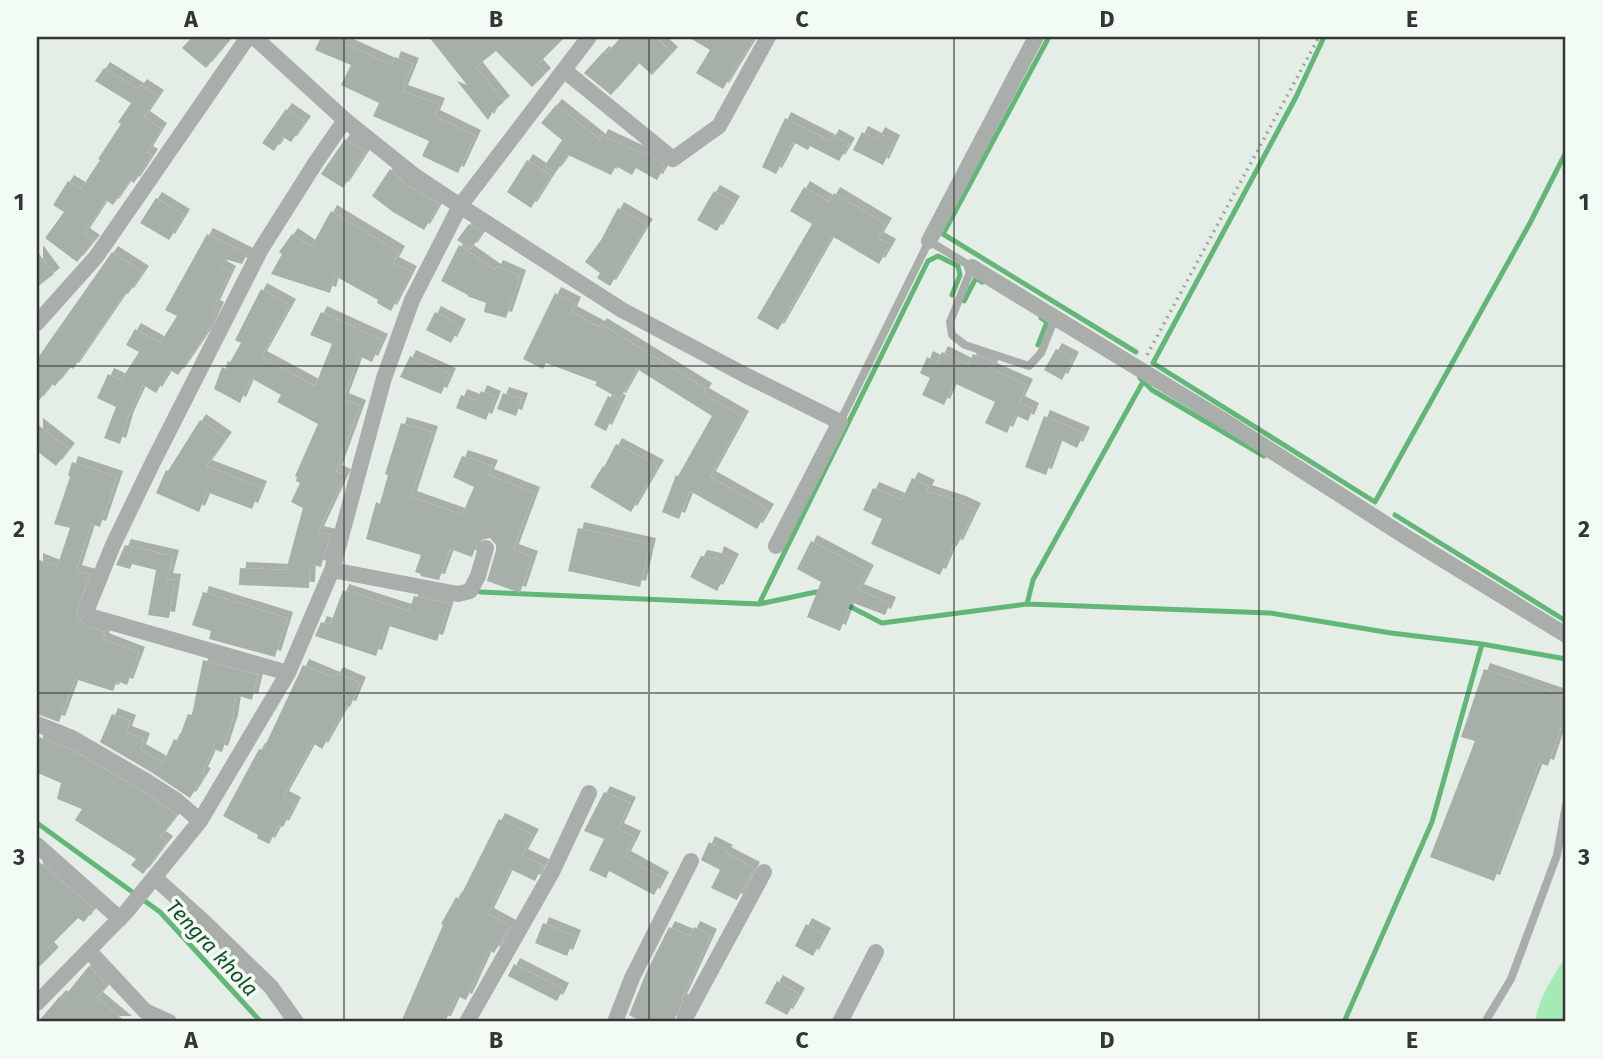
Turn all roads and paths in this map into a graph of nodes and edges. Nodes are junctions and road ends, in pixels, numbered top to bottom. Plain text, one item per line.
1 (248, 37) edge
2 (254, 37) edge
3 (768, 37) edge
4 (1036, 37) edge
5 (1319, 37) edge
6 (580, 40) edge
7 (565, 71) junction
8 (345, 120) junction
9 (460, 206) junction
10 (929, 241) junction
11 (972, 267) junction
12 (1055, 318) junction
13 (37, 323) edge
14 (1139, 369) junction
15 (840, 422) junction
16 (776, 546) dead end
17 (486, 548) dead end
18 (332, 570) junction
19 (1566, 635) edge
20 (288, 673) junction
21 (37, 724) edge
22 (589, 793) dead end
23 (1566, 805) edge
24 (200, 821) junction
25 (37, 845) edge
26 (691, 861) dead end
27 (764, 873) dead end
28 (153, 881) junction
29 (124, 915) junction
30 (89, 951) junction
31 (876, 952) dead end
32 (37, 1003) edge
33 (146, 1017) edge
34 (169, 1022) edge
35 (296, 1022) edge
36 (467, 1022) edge
37 (615, 1022) edge
38 (682, 1022) edge
39 (839, 1022) edge
40 (1485, 1022) edge

1 - 13 street
2 - 8 street
3 - 7 street
4 - 10 street
5 - 14 path
6 - 7 street
7 - 9 street
8 - 9 street
8 - 20 street
9 - 15 street
9 - 18 street
10 - 11 lane
10 - 15 lane
11 - 12 street
11 - 12 lane
12 - 14 street
14 - 19 street
15 - 16 street
17 - 18 street
18 - 20 street
20 - 24 street
21 - 24 street
22 - 36 street
23 - 40 lane
24 - 28 street
25 - 29 street
26 - 37 street
27 - 38 street
28 - 29 street
28 - 35 street
29 - 30 street
30 - 32 street
30 - 33 street
31 - 39 street
33 - 34 street

